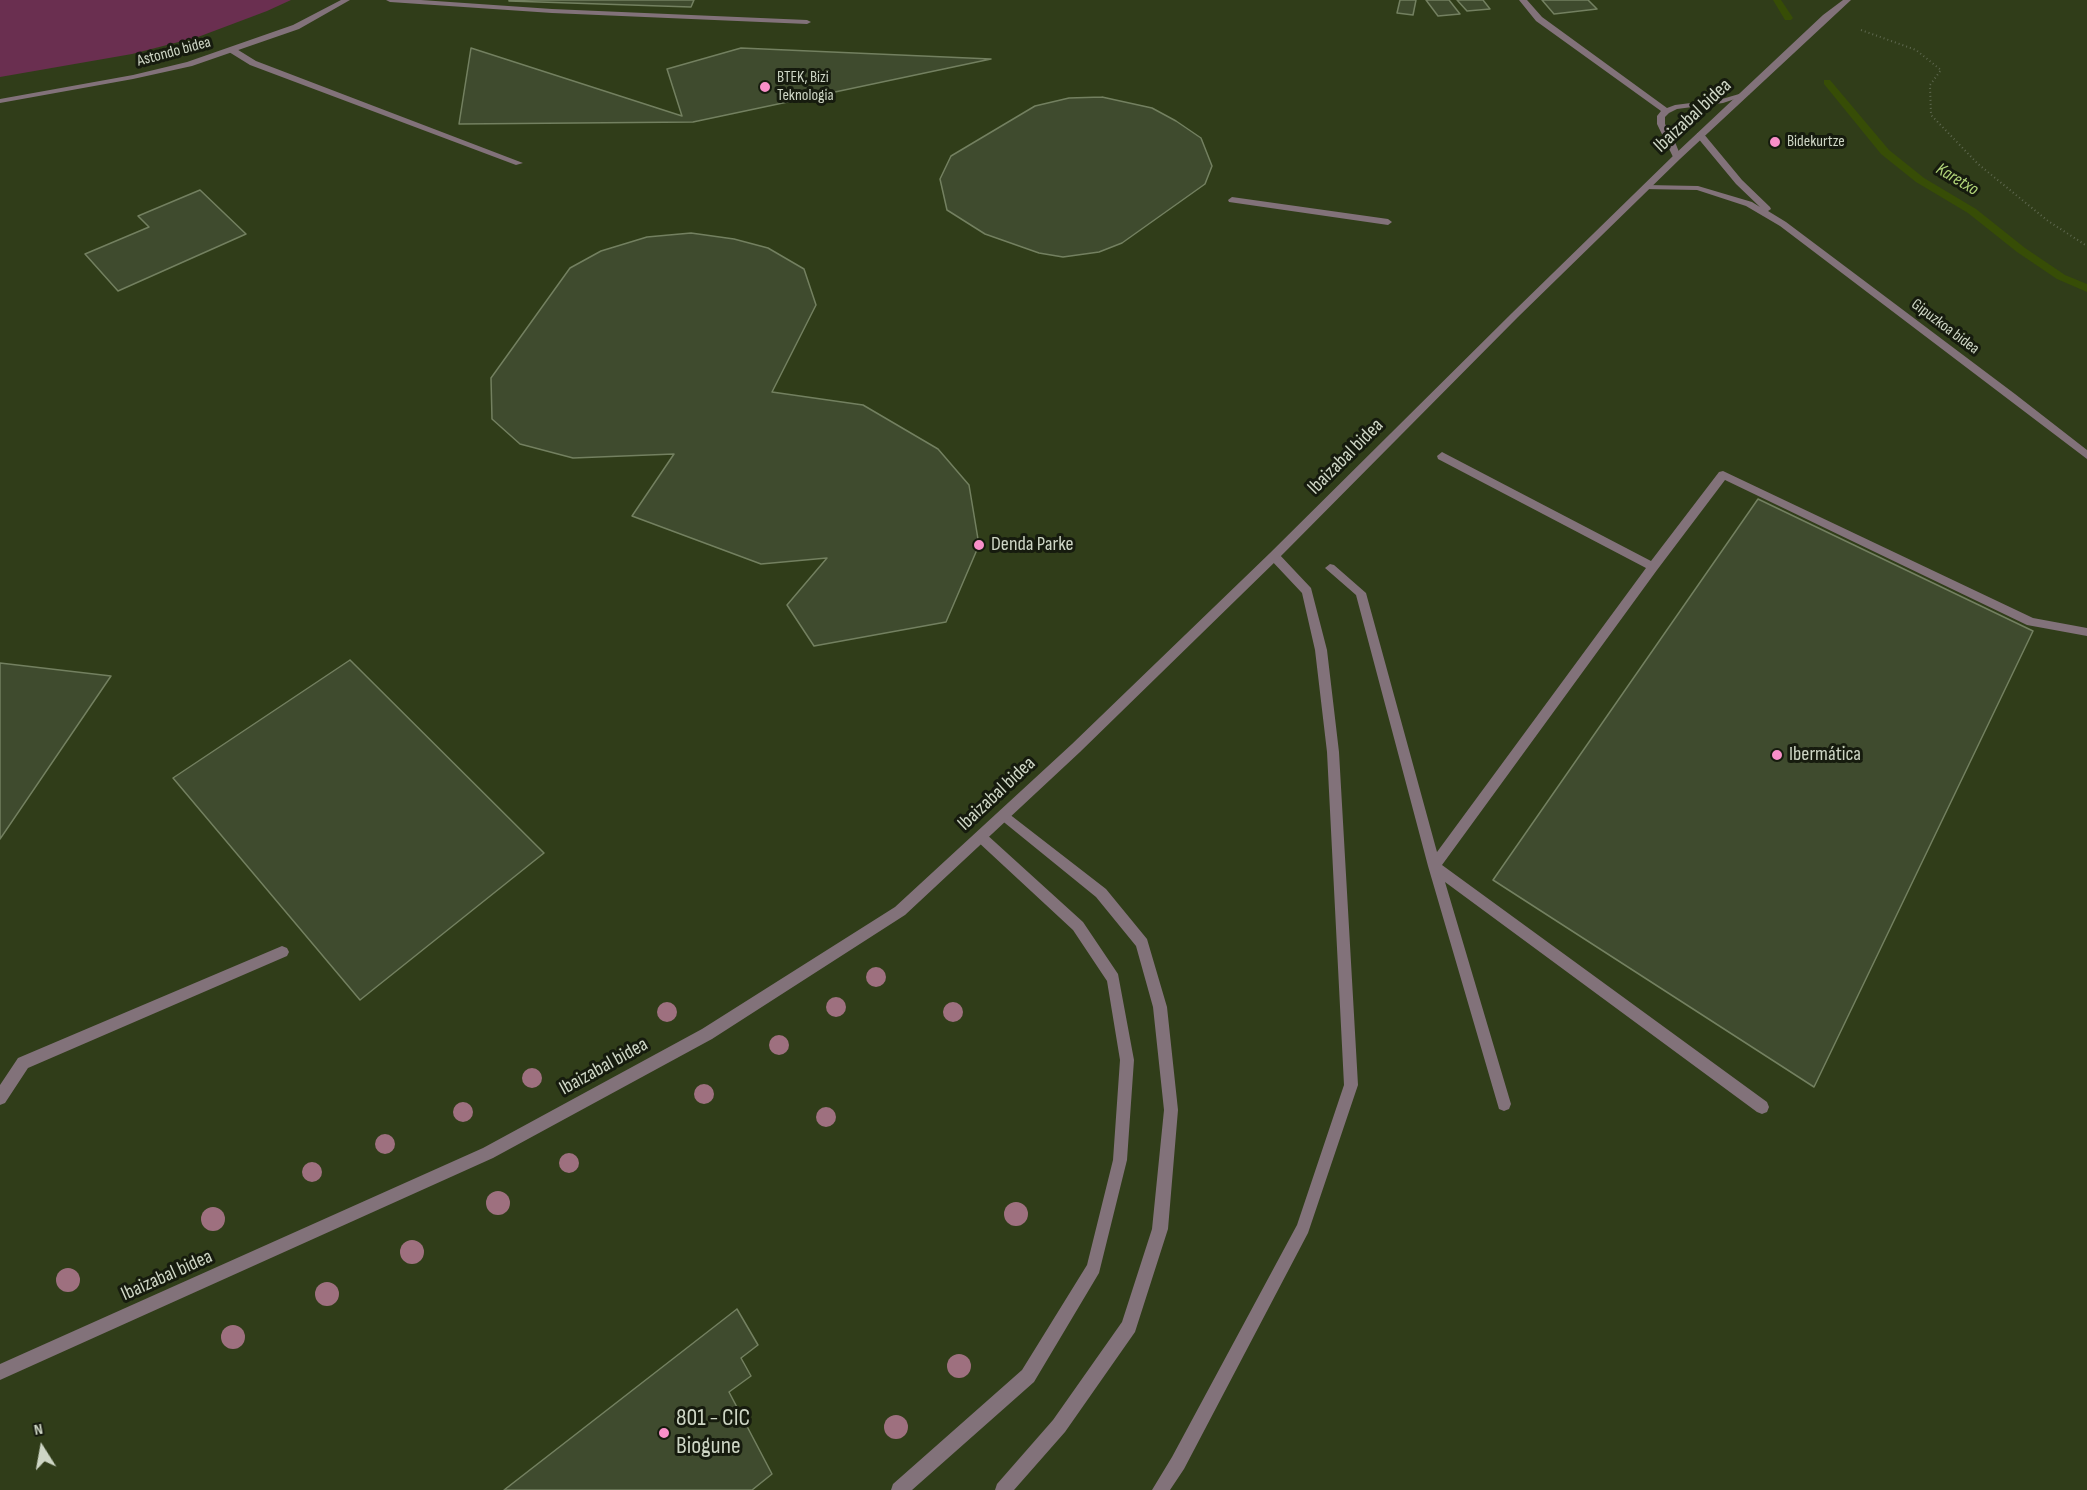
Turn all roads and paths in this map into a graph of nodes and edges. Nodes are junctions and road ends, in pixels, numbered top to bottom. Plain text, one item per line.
1 (346, 0) edge
2 (390, 0) edge
3 (1523, 0) edge
4 (1847, 0) edge
5 (807, 22) dead end
6 (1858, 28) dead end
7 (232, 50) junction
8 (1746, 94) junction
9 (0, 101) edge
10 (1666, 111) junction
11 (1700, 135) junction
12 (1677, 157) junction
13 (519, 163) dead end
14 (1647, 187) junction
15 (1232, 200) dead end
16 (1388, 222) dead end
17 (1783, 224) junction
18 (2087, 246) edge
19 (2087, 455) edge
20 (1442, 456) dead end
21 (1274, 556) junction
22 (1653, 567) junction
23 (1330, 568) dead end
24 (2087, 632) edge
25 (1005, 815) junction
26 (981, 837) junction
27 (1434, 866) junction
28 (282, 952) dead end
29 (0, 1098) edge
30 (1504, 1104) dead end
31 (1762, 1107) dead end
32 (0, 1372) edge
33 (899, 1490) edge
34 (1003, 1490) edge
35 (1160, 1490) edge

1 - 7 street, Astondo bidea
2 - 5 street
3 - 10 street
4 - 8 street, Ibaizabal bidea
6 - 18 path
7 - 9 street, Astondo bidea
7 - 13 street
8 - 10 street
8 - 11 street, Ibaizabal bidea
10 - 12 street
11 - 12 street, Ibaizabal bidea
11 - 17 street, Gipuzkoa bidea
12 - 14 street, Ibaizabal bidea
14 - 17 street, Gipuzkoa bidea
14 - 21 street, Ibaizabal bidea
15 - 16 street
17 - 19 street, Gipuzkoa bidea
20 - 22 street
21 - 25 street, Ibaizabal bidea
21 - 35 street
22 - 24 street
22 - 27 street
23 - 27 street
25 - 26 street, Ibaizabal bidea
25 - 34 street
26 - 32 street, Ibaizabal bidea
26 - 33 street
27 - 30 street
27 - 31 street
28 - 29 street

